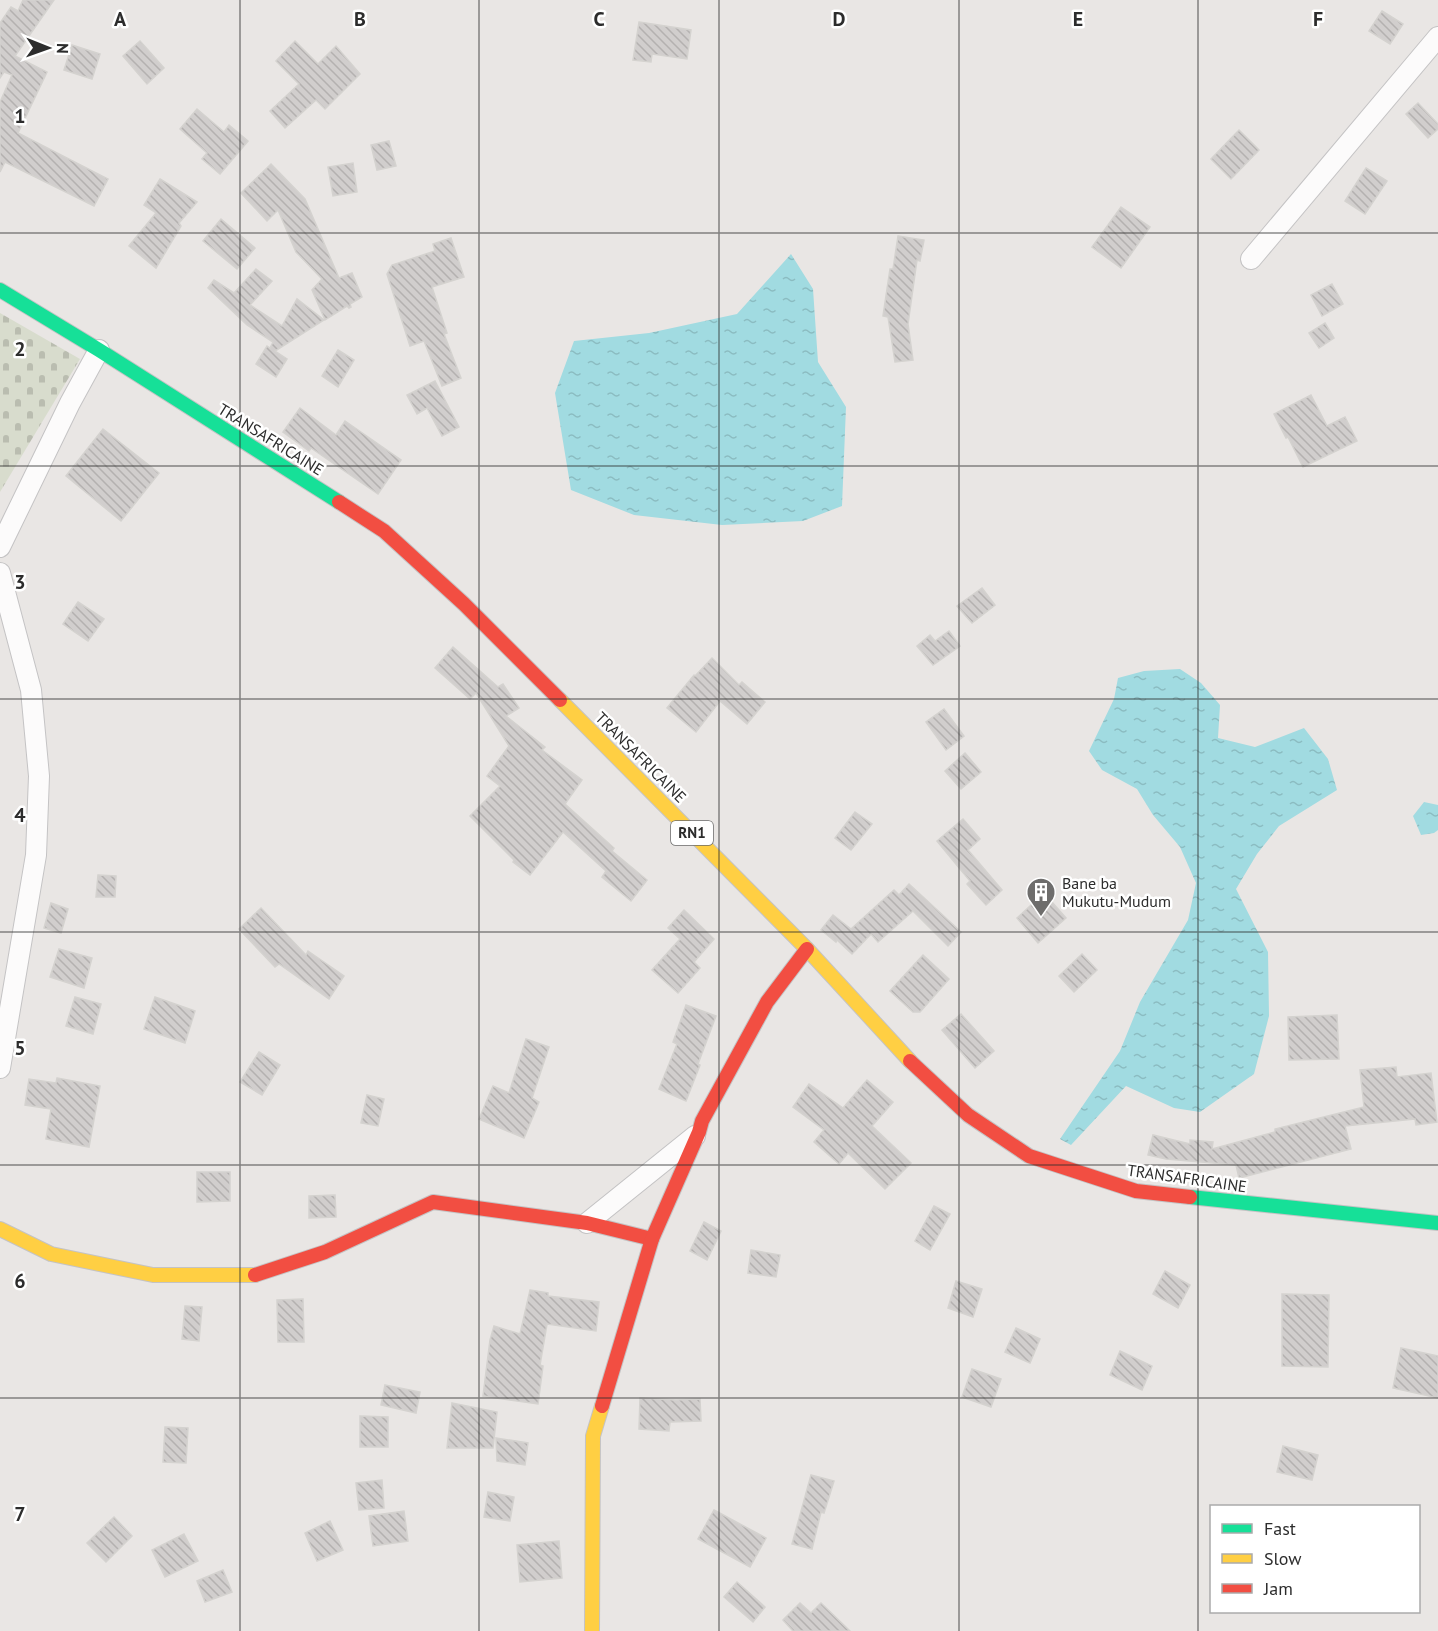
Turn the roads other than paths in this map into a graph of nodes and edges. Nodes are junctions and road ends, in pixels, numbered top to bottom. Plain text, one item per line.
1 (1438, 37) edge
2 (1251, 260) dead end
3 (0, 290) edge
4 (99, 350) junction
5 (0, 547) edge
6 (0, 573) edge
7 (807, 949) junction
8 (0, 1068) edge
9 (699, 1132) junction
10 (587, 1223) junction
11 (1438, 1223) edge
12 (0, 1229) edge
13 (652, 1239) junction
14 (592, 1631) edge

1 - 2 street
3 - 4 main road, TRANSAFRICAINE / RN1
4 - 5 street
4 - 7 main road, TRANSAFRICAINE / RN1
6 - 8 street
7 - 9 main road
7 - 11 main road, TRANSAFRICAINE / RN1
9 - 10 street
9 - 13 main road
10 - 12 main road
10 - 13 main road
13 - 14 main road

